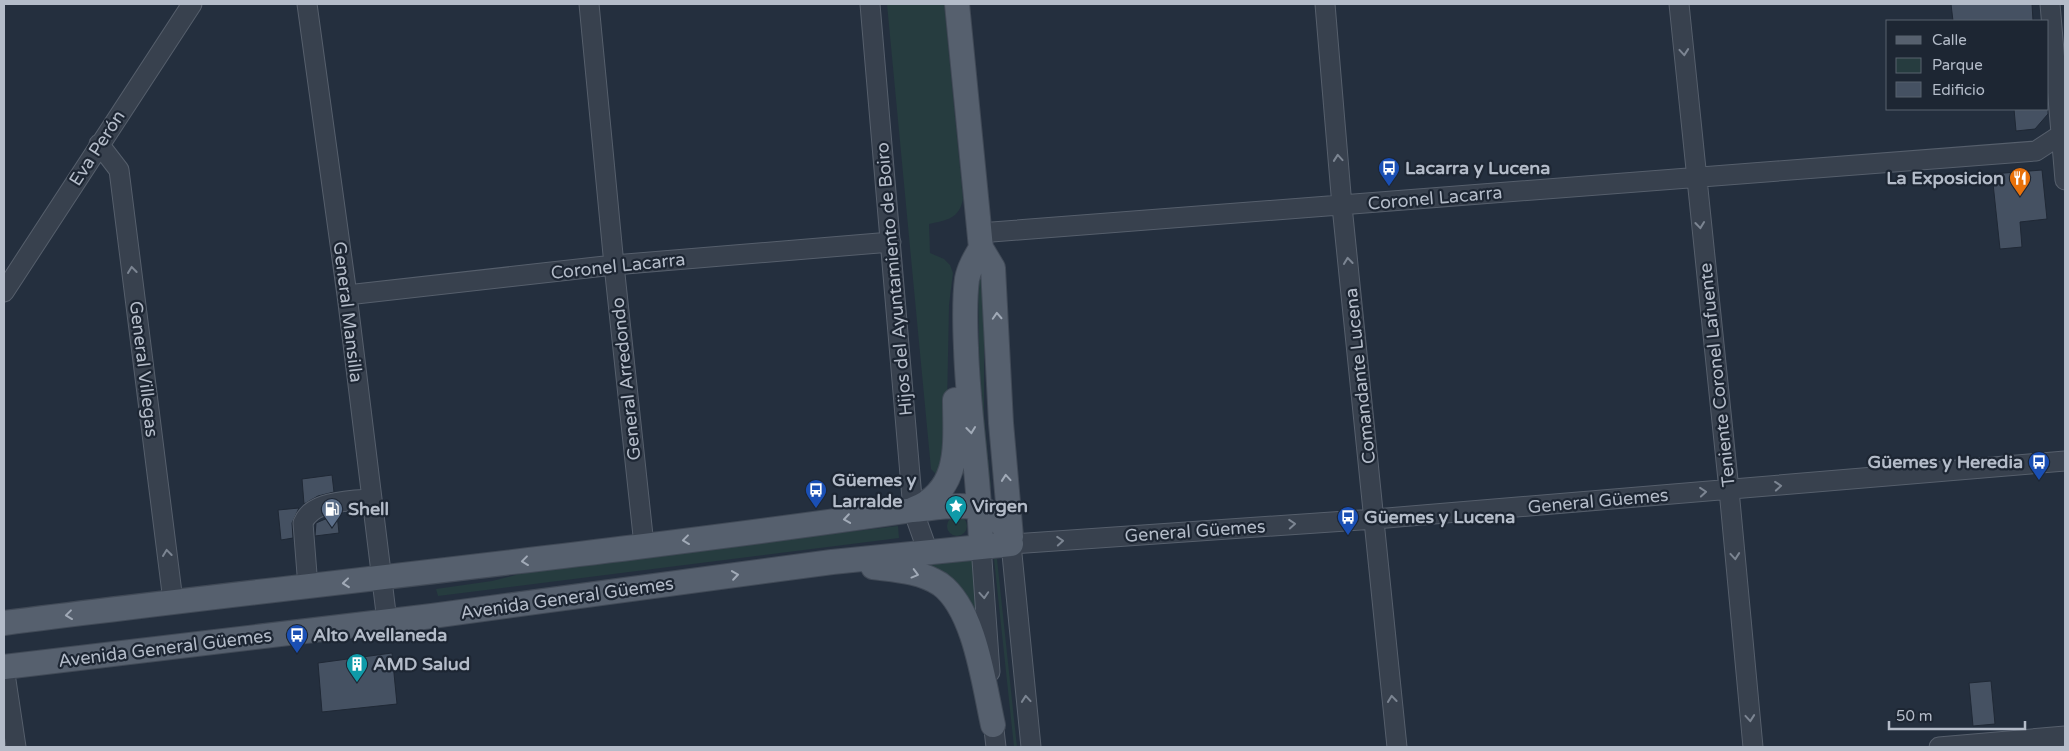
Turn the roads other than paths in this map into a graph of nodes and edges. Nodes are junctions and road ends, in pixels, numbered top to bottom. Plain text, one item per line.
1 (192, 4) edge
2 (307, 4) edge
3 (589, 4) edge
4 (870, 4) edge
5 (957, 4) edge
6 (1325, 4) edge
7 (1679, 4) edge
8 (2050, 4) edge
9 (2063, 133) edge
10 (99, 144) junction
11 (1695, 176) junction
12 (2065, 180) edge
13 (1342, 206) junction
14 (980, 241) junction
15 (890, 242) junction
16 (614, 265) junction
17 (4, 292) edge
18 (347, 295) junction
19 (965, 329) junction
20 (2065, 461) edge
21 (1729, 490) junction
22 (371, 498) junction
23 (980, 508) junction
24 (913, 510) junction
25 (1375, 519) junction
26 (1012, 544) junction
27 (644, 545) junction
28 (981, 546) junction
29 (928, 552) junction
30 (832, 562) junction
31 (382, 579) junction
32 (308, 587) junction
33 (173, 601) junction
34 (386, 621) junction
35 (4, 623) edge
36 (4, 667) edge
37 (995, 736) edge
38 (2065, 736) edge
39 (16, 747) edge
40 (1031, 747) edge
41 (1397, 747) edge
42 (1753, 747) edge
43 (1939, 747) edge

1 - 10 street, Eva Perón
2 - 18 street, General Mansilla
3 - 16 street, General Arredondo
4 - 15 street, Hijos del Ayuntamiento de Boiro
5 - 14 main road
13 -> 6 street, Comandante Lucena
7 -> 11 street, Teniente Coronel Lafuente
8 - 9 street
9 - 11 street, Coronel Lacarra
9 - 12 street
10 - 17 street, Eva Perón
33 -> 10 street, General Villegas
11 - 13 street, Coronel Lacarra
11 -> 21 street, Teniente Coronel Lafuente
13 - 14 street, Coronel Lacarra
25 -> 13 street, Comandante Lucena
14 - 19 main road
26 -> 14 main road
15 - 16 street, Coronel Lacarra
15 - 24 street, Hijos del Ayuntamiento de Boiro
16 - 18 street, Coronel Lacarra
16 - 27 street, General Arredondo
18 - 22 street, General Mansilla
19 -> 23 main road
19 - 24 main road
21 -> 20 street, General Güemes
25 -> 21 street, General Güemes
21 -> 42 street, Teniente Coronel Lafuente
22 - 31 street, General Mansilla
22 - 32 street
23 - 24 main road
23 - 26 main road
23 - 28 main road
24 -> 27 main road
24 - 29 street, Hijos del Ayuntamiento de Boiro
26 -> 25 street, General Güemes
41 -> 25 street, Comandante Lucena
26 - 28 main road, Avenida General Güemes
40 -> 26 street
27 -> 31 main road
28 - 29 main road, Avenida General Güemes
28 -> 37 street
29 - 30 main road, Avenida General Güemes
34 -> 30 main road, Avenida General Güemes
30 -> 37 main road
31 -> 32 main road
31 - 34 street, General Mansilla
32 - 33 main road
33 -> 35 main road
34 - 36 main road, Avenida General Güemes
36 - 39 street
38 - 43 street

